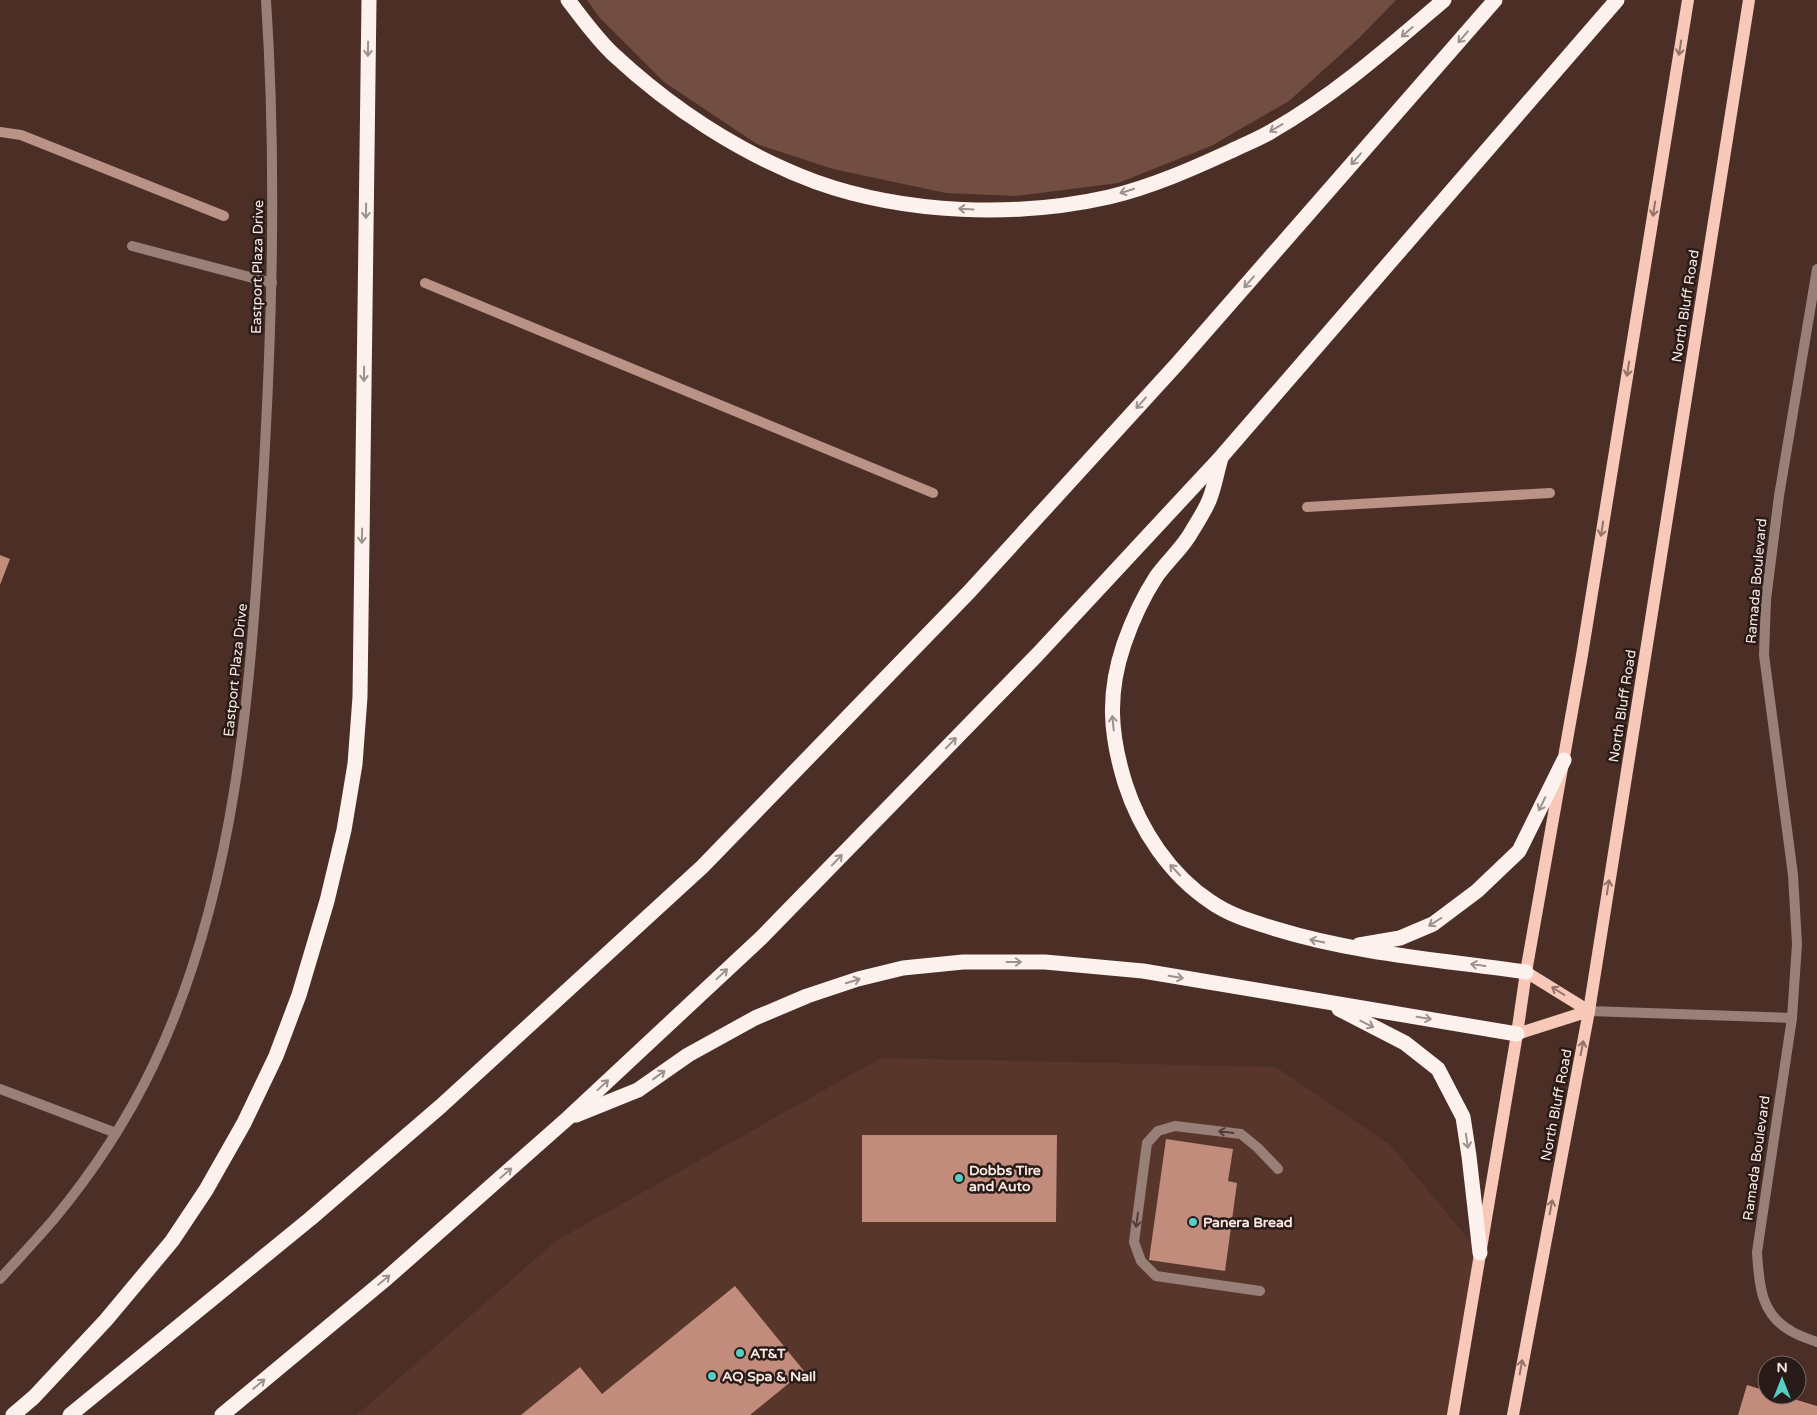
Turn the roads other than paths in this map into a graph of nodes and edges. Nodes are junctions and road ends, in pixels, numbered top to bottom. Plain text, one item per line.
1 (266, 0) edge
2 (369, 0) edge
3 (568, 0) edge
4 (1444, 0) edge
5 (1495, 0) edge
6 (1617, 0) edge
7 (1688, 0) edge
8 (1748, 0) edge
9 (132, 246) dead end
10 (1817, 269) edge
11 (272, 283) junction
12 (1222, 456) junction
13 (1564, 760) junction
14 (1348, 947) junction
15 (1526, 972) junction
16 (1324, 1002) junction
17 (1589, 1011) junction
18 (1792, 1018) junction
19 (1517, 1034) junction
20 (0, 1089) edge
21 (568, 1118) junction
22 (116, 1133) junction
23 (1278, 1170) dead end
24 (1480, 1253) junction
25 (0, 1279) edge
26 (1260, 1291) dead end
27 (1817, 1342) edge
28 (12, 1415) edge
29 (70, 1415) edge
30 (222, 1415) edge
31 (1452, 1415) edge
32 (1513, 1415) edge

1 - 11 street, Eastport Plaza Drive
2 -> 28 highway
4 -> 3 highway
5 -> 29 highway
6 - 12 highway
7 -> 13 main road
17 -> 8 main road, North Bluff Road
9 - 11 street
10 - 18 street, Ramada Boulevard
11 - 22 street, Eastport Plaza Drive
14 -> 12 highway
21 -> 12 highway
13 -> 14 highway
13 - 15 main road
15 -> 14 highway
17 -> 15 main road
15 - 19 main road
16 -> 19 highway
21 -> 16 highway
16 -> 24 highway
17 - 18 street
17 - 19 main road
32 -> 17 main road, North Bluff Road
18 - 27 street, Ramada Boulevard
19 - 24 main road
20 - 22 street
30 -> 21 highway
22 - 25 street, Eastport Plaza Drive
23 -> 26 street
24 - 31 main road

